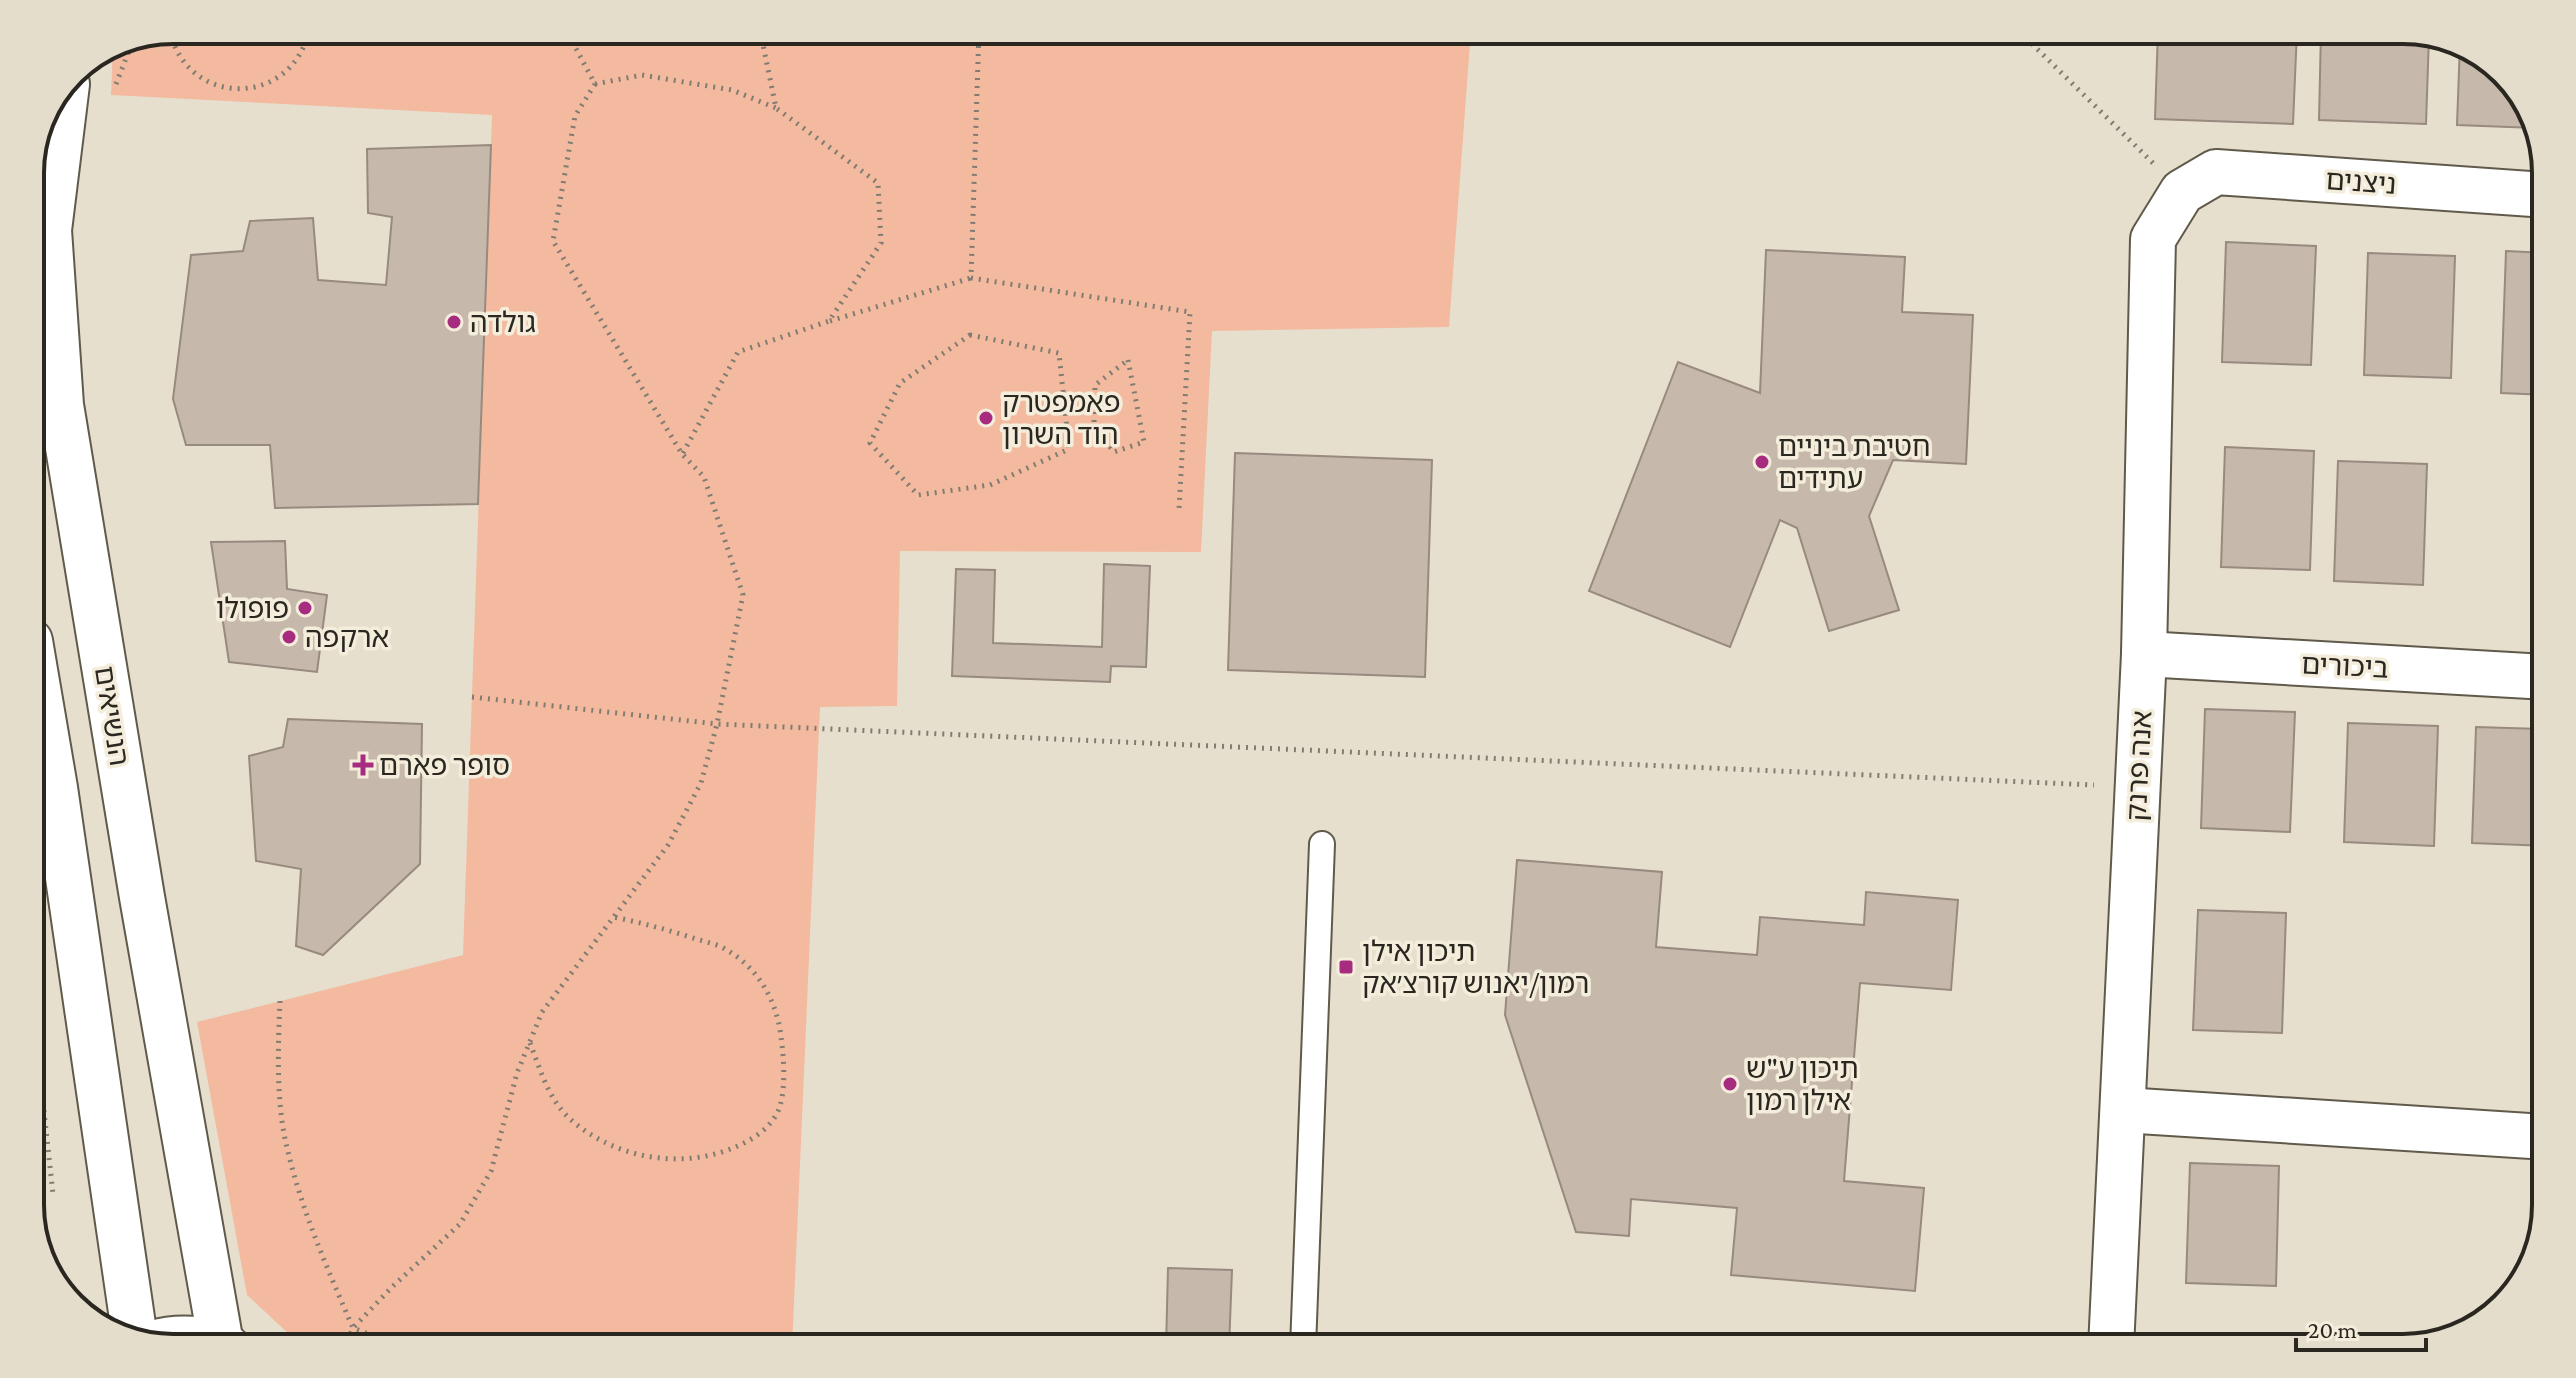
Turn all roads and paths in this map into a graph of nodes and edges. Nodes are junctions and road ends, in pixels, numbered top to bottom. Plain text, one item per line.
1 (173, 44) edge
2 (306, 44) edge
3 (574, 44) edge
4 (763, 44) edge
5 (979, 44) edge
6 (2032, 44) edge
7 (128, 53) edge
8 (116, 84) dead end
9 (595, 84) junction
10 (65, 104) edge
11 (776, 108) junction
12 (2182, 192) junction
13 (2532, 194) edge
14 (971, 278) junction
15 (829, 321) junction
16 (1059, 353) joint
17 (1114, 452) joint
18 (682, 454) junction
19 (1179, 509) dead end
20 (2144, 654) junction
21 (2532, 676) edge
22 (472, 697) dead end
23 (44, 723) edge
24 (717, 724) junction
25 (2138, 787) junction
26 (1322, 844) dead end
27 (614, 917) junction
28 (280, 1001) dead end
29 (530, 1042) junction
30 (2123, 1110) junction
31 (44, 1111) edge
32 (2532, 1136) edge
33 (53, 1194) dead end
34 (133, 1327) edge
35 (353, 1328) junction
36 (222, 1334) edge
37 (350, 1334) edge
38 (368, 1334) edge
39 (1304, 1334) edge
40 (2112, 1334) edge

1 - 2 path
3 - 9 path
4 - 11 path
5 - 14 path
6 - 12 path
7 - 8 path
9 - 11 path
9 - 18 path
10 - 36 street, הנשיאים
11 - 15 path
12 - 13 street, ניצנים
12 - 20 street, אנה פרנק
14 - 15 path
14 - 19 path
15 - 18 path
16 - 16 path
17 - 17 path
18 - 24 path
20 - 21 street, ביכורים
20 - 25 street, אנה פרנק
22 - 24 path
23 - 34 street
24 - 25 path
24 - 27 path
25 - 30 street, אנה פרנק
26 - 39 lane
27 - 29 path
27 - 29 path
28 - 35 path
29 - 35 path
30 - 32 street
30 - 40 street, אנה פרנק
31 - 33 path
35 - 37 path
35 - 38 path

